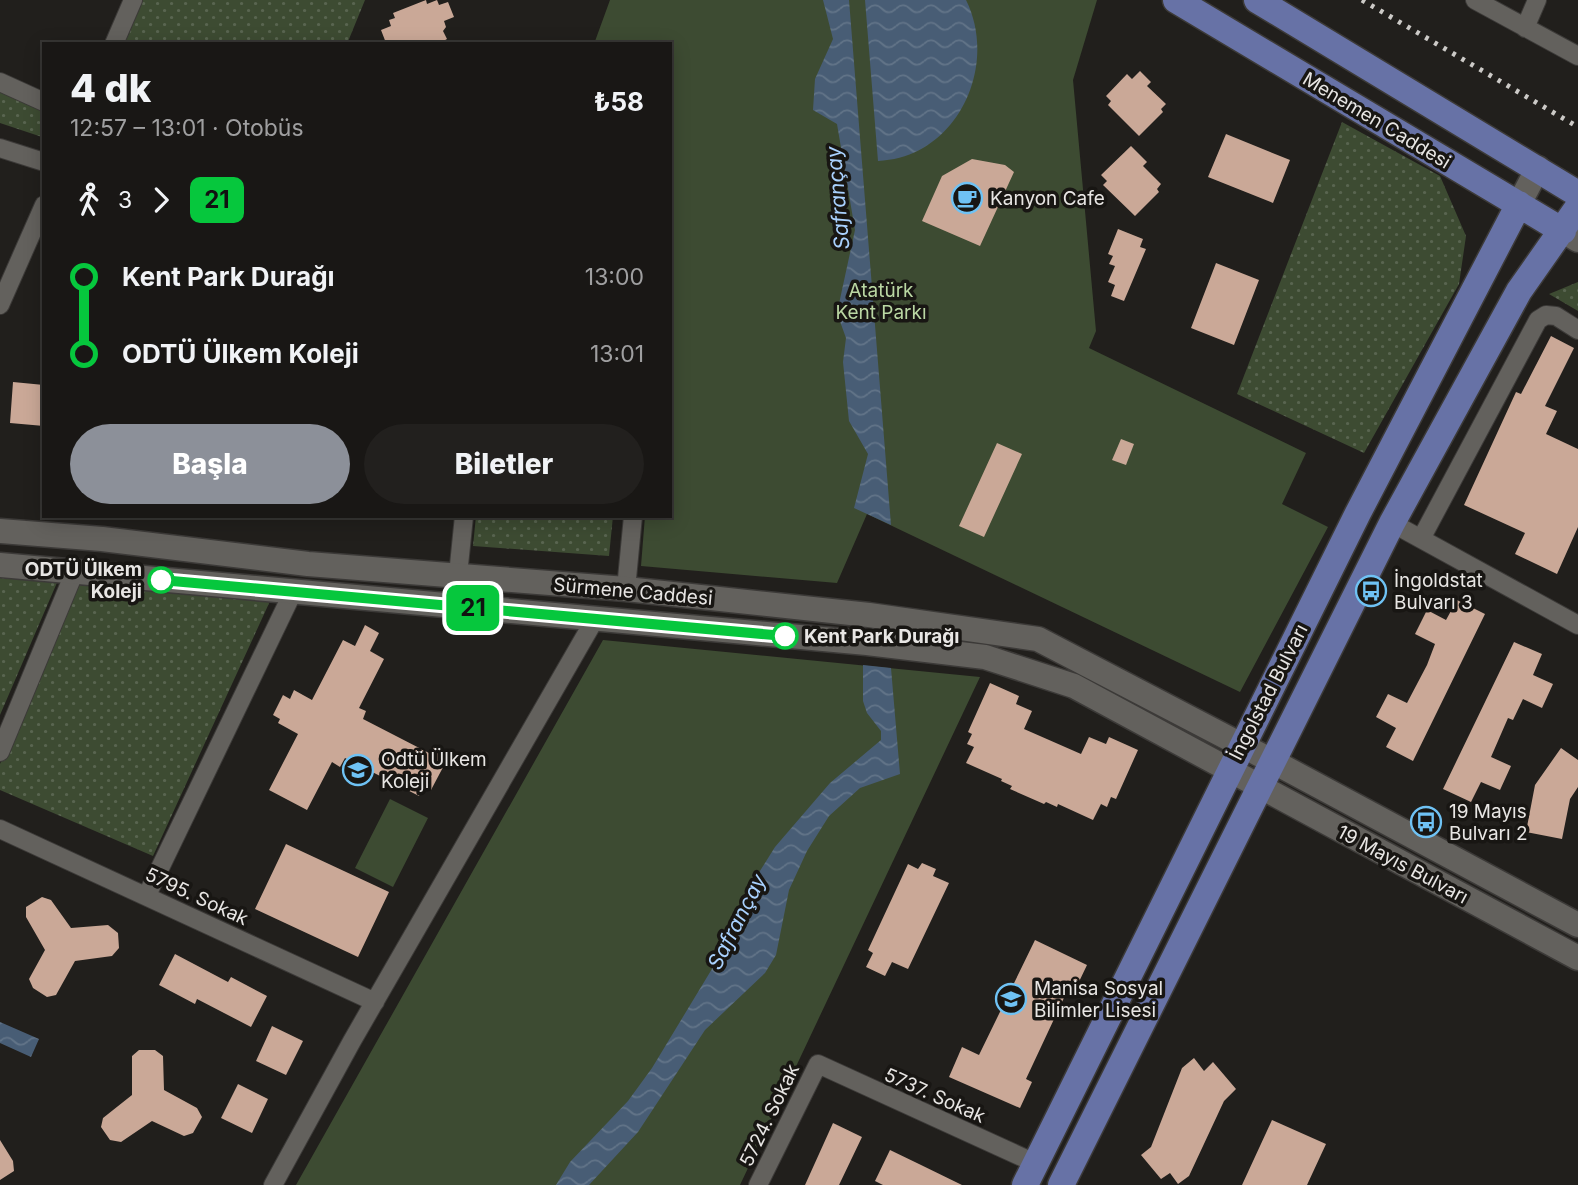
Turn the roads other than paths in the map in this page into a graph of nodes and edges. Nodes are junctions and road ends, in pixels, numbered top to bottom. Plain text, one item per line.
1 (133, 0) edge
2 (1176, 0) edge
3 (1256, 0) edge
4 (1475, 0) edge
5 (1537, 0) edge
6 (1525, 28) junction
7 (115, 42) edge
8 (1578, 56) edge
9 (0, 82) edge
10 (42, 101) edge
11 (0, 148) edge
12 (42, 161) edge
13 (1538, 168) junction
14 (1578, 194) edge
15 (1519, 204) junction
16 (1578, 207) edge
17 (42, 210) edge
18 (1570, 235) edge
19 (0, 305) edge
20 (1578, 330) edge
21 (464, 518) edge
22 (633, 518) edge
23 (1392, 523) junction
24 (0, 531) edge
25 (1422, 537) junction
26 (308, 564) junction
27 (0, 565) edge
28 (75, 572) junction
29 (458, 575) junction
30 (590, 586) junction
31 (626, 589) junction
32 (293, 592) junction
33 (869, 615) junction
34 (591, 619) junction
35 (1578, 625) edge
36 (867, 643) junction
37 (1241, 744) junction
38 (0, 752) edge
39 (1272, 761) junction
40 (1228, 771) junction
41 (1261, 788) junction
42 (0, 829) edge
43 (147, 895) junction
44 (1578, 925) edge
45 (1578, 958) edge
46 (375, 1002) junction
47 (818, 1065) joint
48 (1030, 1174) edge
49 (1069, 1182) edge
50 (272, 1185) edge
51 (758, 1185) edge

1 - 7 street
2 - 15 main road, Menemen Caddesi
3 - 13 main road
4 - 6 street
5 - 6 street
6 - 8 street
9 - 10 street
11 - 12 street
13 - 14 main road
13 - 15 main road
15 - 18 main road, Menemen Caddesi
15 - 37 main road, İngolstad Bulvarı
16 - 18 main road, İngolstad Bulvarı
17 - 19 street
18 - 23 main road, İngolstad Bulvarı
20 - 25 street
21 - 29 street
22 - 31 street
23 - 25 street
23 - 39 main road, İngolstad Bulvarı
24 - 26 main road, Sürmene Caddesi
25 - 35 street
26 - 29 main road, Sürmene Caddesi
26 - 32 main road
27 - 28 main road, Sürmene Caddesi
28 - 32 main road, Sürmene Caddesi
28 - 38 street
29 - 30 main road, Sürmene Caddesi
30 - 31 main road, Sürmene Caddesi
30 - 34 main road
31 - 33 main road, Sürmene Caddesi
32 - 34 main road, Sürmene Caddesi
32 - 43 street
33 - 36 main road
33 - 37 main road, Sürmene Caddesi
34 - 36 main road, Sürmene Caddesi
34 - 46 street
36 - 40 main road, Sürmene Caddesi
37 - 39 main road, 19 Mayıs Bulvarı
37 - 40 main road, İngolstad Bulvarı
39 - 41 main road, İngolstad Bulvarı
39 - 44 main road, 19 Mayıs Bulvarı
40 - 41 main road, 19 Mayıs Bulvarı
40 - 48 main road, İngolstad Bulvarı
41 - 45 main road, 19 Mayıs Bulvarı
41 - 49 main road, İngolstad Bulvarı
42 - 43 street, 5795. Sokak
43 - 46 street, 5795. Sokak
46 - 50 street
47 - 48 street, 5737. Sokak
47 - 51 street, 5724. Sokak

